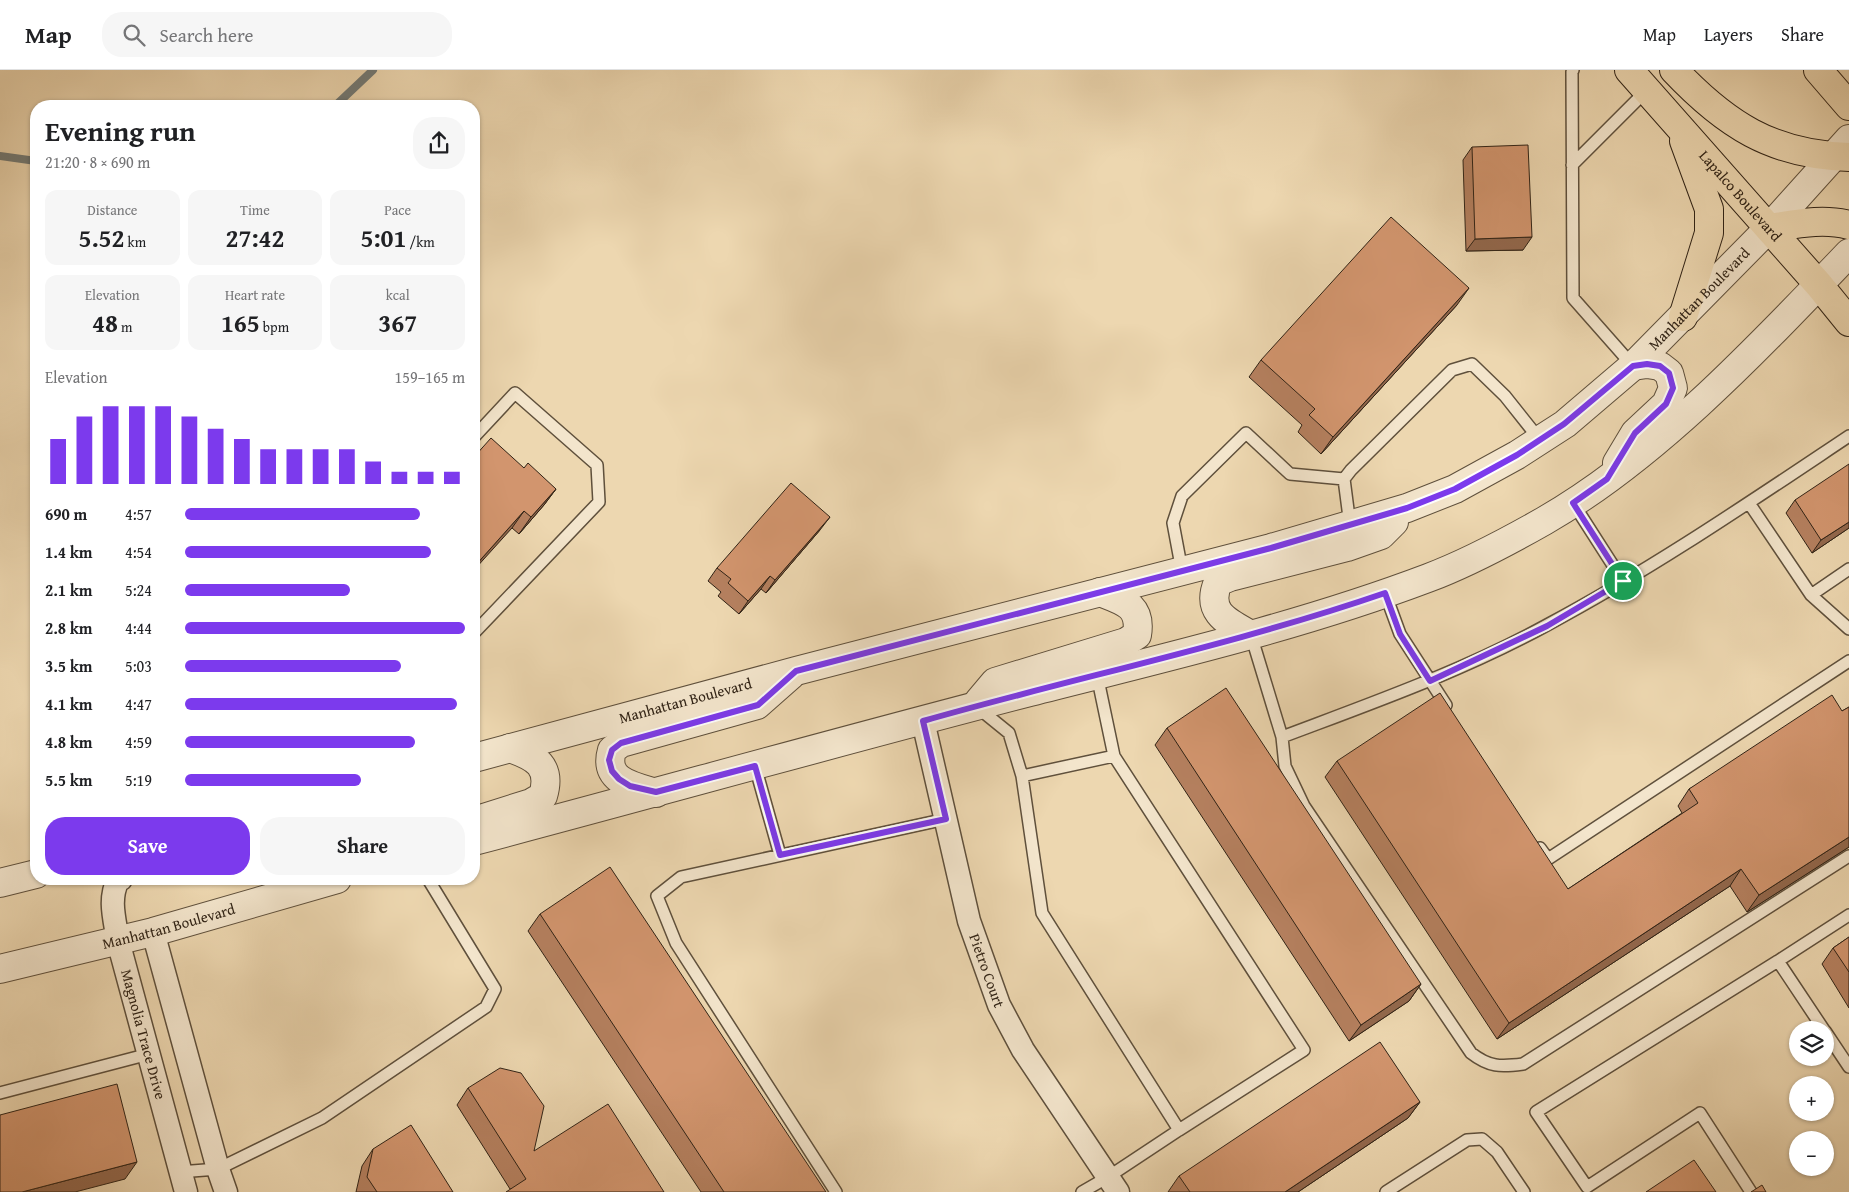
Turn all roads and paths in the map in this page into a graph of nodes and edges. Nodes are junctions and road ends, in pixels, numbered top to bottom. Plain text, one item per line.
1 (1573, 70) edge
2 (1629, 70) edge
3 (1674, 70) edge
4 (1818, 70) edge
5 (1647, 90) junction
6 (1849, 106) edge
7 (1677, 124) junction
8 (1844, 151) edge
9 (1572, 165) junction
10 (1849, 225) edge
11 (1769, 228) junction
12 (1849, 253) edge
13 (1819, 285) junction
14 (1683, 317) junction
15 (1849, 322) edge
16 (1633, 366) junction
17 (480, 431) edge
18 (1849, 436) edge
19 (1540, 440) junction
20 (1344, 479) junction
21 (1607, 479) junction
22 (1573, 503) junction
23 (1749, 503) junction
24 (1407, 508) junction
25 (1350, 525) junction
26 (1849, 569) edge
27 (1182, 571) junction
28 (1623, 581) junction
29 (1100, 592) junction
30 (1385, 593) junction
31 (1811, 595) junction
32 (480, 627) edge
33 (1849, 630) edge
34 (1250, 635) junction
35 (1849, 661) edge
36 (796, 671) junction
37 (1096, 675) junction
38 (1430, 681) junction
39 (975, 706) junction
40 (1452, 713) edge
41 (923, 721) junction
42 (1282, 737) junction
43 (510, 748) junction
44 (480, 756) edge
45 (1114, 756) junction
46 (755, 766) junction
47 (1022, 776) junction
48 (656, 792) junction
49 (480, 819) edge
50 (946, 819) junction
51 (1532, 835) edge
52 (480, 839) edge
53 (780, 855) junction
54 (1849, 856) edge
55 (30, 876) edge
56 (0, 883) edge
57 (116, 885) edge
58 (316, 885) edge
59 (432, 885) edge
60 (1849, 915) edge
61 (154, 932) junction
62 (118, 941) junction
63 (1778, 961) junction
64 (0, 969) edge
65 (1818, 1021) edge
66 (1834, 1044) edge
67 (148, 1054) junction
68 (1849, 1067) edge
69 (0, 1093) edge
70 (1178, 1130) junction
71 (218, 1169) junction
72 (182, 1182) edge
73 (1113, 1185) edge
74 (226, 1192) edge
75 (836, 1192) edge
76 (1082, 1192) edge
77 (1386, 1192) edge
78 (1524, 1192) edge
79 (1751, 1192) edge

1 - 9 lane
2 - 5 main road, Lapalco Boulevard
3 - 8 main road
4 - 6 main road
5 - 7 main road, Lapalco Boulevard
5 - 9 lane
7 - 11 main road, Lapalco Boulevard
7 - 14 main road
8 - 11 street, Manhattan Boulevard
9 - 16 lane
10 - 11 main road
11 - 13 main road, Lapalco Boulevard
11 - 14 street, Manhattan Boulevard
12 - 13 street
13 - 15 main road, Lapalco Boulevard
13 - 21 street
14 - 16 street, Manhattan Boulevard
16 - 19 street, Manhattan Boulevard
16 - 21 street
17 - 32 lane
18 - 23 lane
19 - 20 lane
19 - 24 street, Manhattan Boulevard
20 - 25 lane
20 - 27 lane
21 - 22 street
22 - 28 lane
22 - 30 street
23 - 28 lane
23 - 31 lane
24 - 25 street, Manhattan Boulevard
24 - 34 street
25 - 27 street, Manhattan Boulevard
26 - 31 lane
27 - 29 street, Manhattan Boulevard
28 - 38 lane
29 - 36 street, Manhattan Boulevard
29 - 39 street
30 - 34 street
30 - 38 lane
31 - 33 lane
34 - 37 street
34 - 42 lane
35 - 51 lane
36 - 43 street, Manhattan Boulevard
36 - 48 street
37 - 39 street
37 - 45 lane
38 - 40 lane
38 - 42 lane
39 - 41 street
39 - 47 lane
41 - 46 street
41 - 50 street, Pietro Court
42 - 54 lane
43 - 44 street, Manhattan Boulevard
43 - 49 street
45 - 47 lane
45 - 70 lane
46 - 48 street
46 - 53 lane
47 - 70 lane
48 - 52 street
50 - 53 lane
50 - 73 street, Pietro Court
53 - 75 lane
55 - 56 street
57 - 62 street, Magnolia Trace Drive
58 - 61 street, Manhattan Boulevard
59 - 71 lane
60 - 63 lane
61 - 62 street, Manhattan Boulevard
61 - 71 street
62 - 64 street, Manhattan Boulevard
62 - 67 street, Magnolia Trace Drive
63 - 65 lane
63 - 79 lane
66 - 68 lane
67 - 69 lane
67 - 72 street, Magnolia Trace Drive
70 - 73 lane
71 - 72 lane
71 - 74 street
73 - 76 lane
77 - 78 lane

